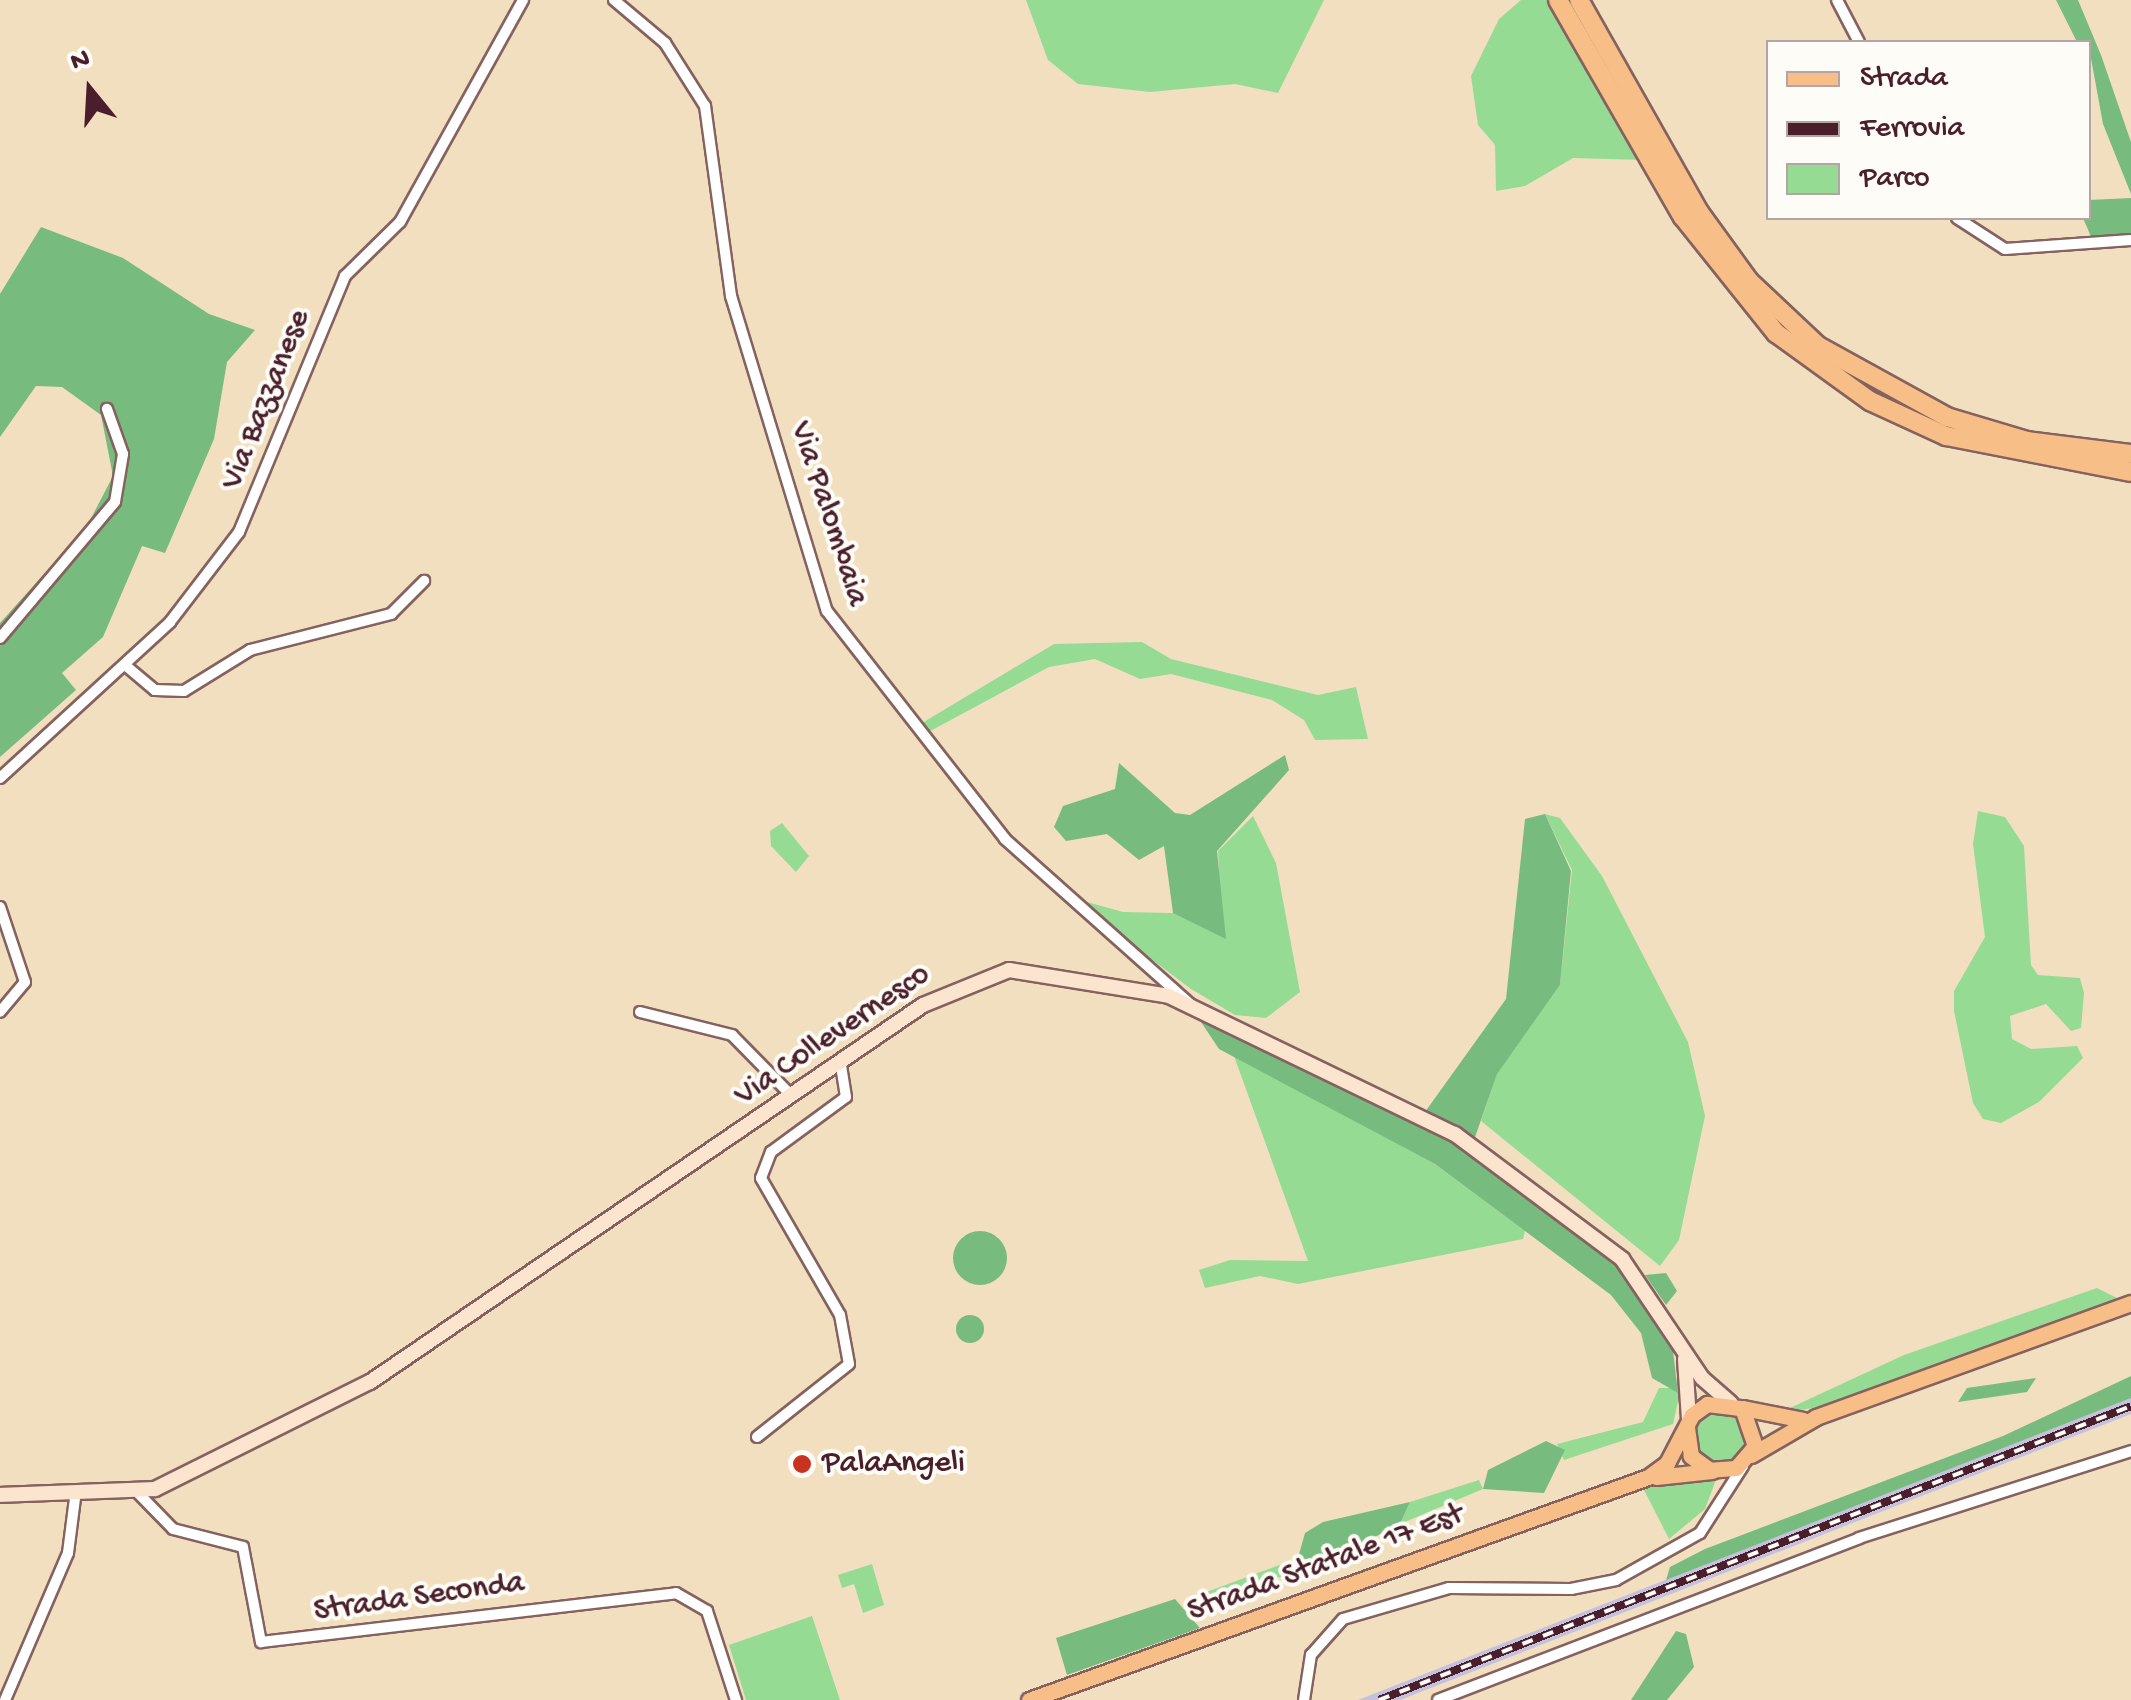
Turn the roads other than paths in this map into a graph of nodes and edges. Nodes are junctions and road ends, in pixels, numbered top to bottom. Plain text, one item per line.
1 (523, 0) edge
2 (614, 0) edge
3 (1558, 0) edge
4 (1578, 0) edge
5 (1837, 0) edge
6 (1858, 40) edge
7 (1961, 220) edge
8 (2131, 240) edge
9 (108, 409) dead end
10 (2131, 454) edge
11 (2131, 472) edge
12 (424, 581) dead end
13 (0, 638) edge
14 (125, 666) junction
15 (0, 778) edge
16 (0, 907) edge
17 (1192, 1005) junction
18 (0, 1012) edge
19 (640, 1012) dead end
20 (840, 1061) junction
21 (791, 1095) junction
22 (2131, 1303) edge
23 (1678, 1339) junction
24 (1736, 1405) junction
25 (1816, 1417) junction
26 (1688, 1423) junction
27 (757, 1437) dead end
28 (2131, 1452) edge
29 (1748, 1459) junction
30 (1718, 1471) junction
31 (1642, 1480) junction
32 (138, 1494) junction
33 (0, 1495) edge
34 (75, 1498) junction
35 (1726, 1502) junction
36 (5, 1700) edge
37 (736, 1700) edge
38 (1029, 1700) edge
39 (1304, 1700) edge
40 (1438, 1700) edge

1 - 14 street, Via Bazzanese
2 - 17 street, Via Palombaia
3 - 11 highway
4 - 10 highway
5 - 6 street
7 - 8 street
9 - 13 street
12 - 14 street
14 - 15 street, Via Bazzanese
16 - 18 street
17 - 20 street, Via Collevernesco
17 - 23 street, Via Collevernesco
19 - 21 street
20 - 21 street, Via Collevernesco
20 - 27 street
21 - 32 street, Via Collevernesco
22 - 25 main road
23 - 24 street, Via Collevernesco
23 - 26 street, Via Collevernesco
24 - 25 main road
24 - 26 main road
24 - 29 main road
25 - 29 main road
26 - 30 main road
26 - 31 main road, Strada Statale 17 Est
28 - 40 street
29 - 30 main road
29 - 35 street
30 - 31 main road, Strada Statale 17 Est
30 - 35 street
31 - 38 main road, Strada Statale 17 Est
32 - 34 street, Via Collevernesco
32 - 37 street, Strada Seconda
33 - 34 street, Via Collevernesco
34 - 36 street
35 - 39 street

